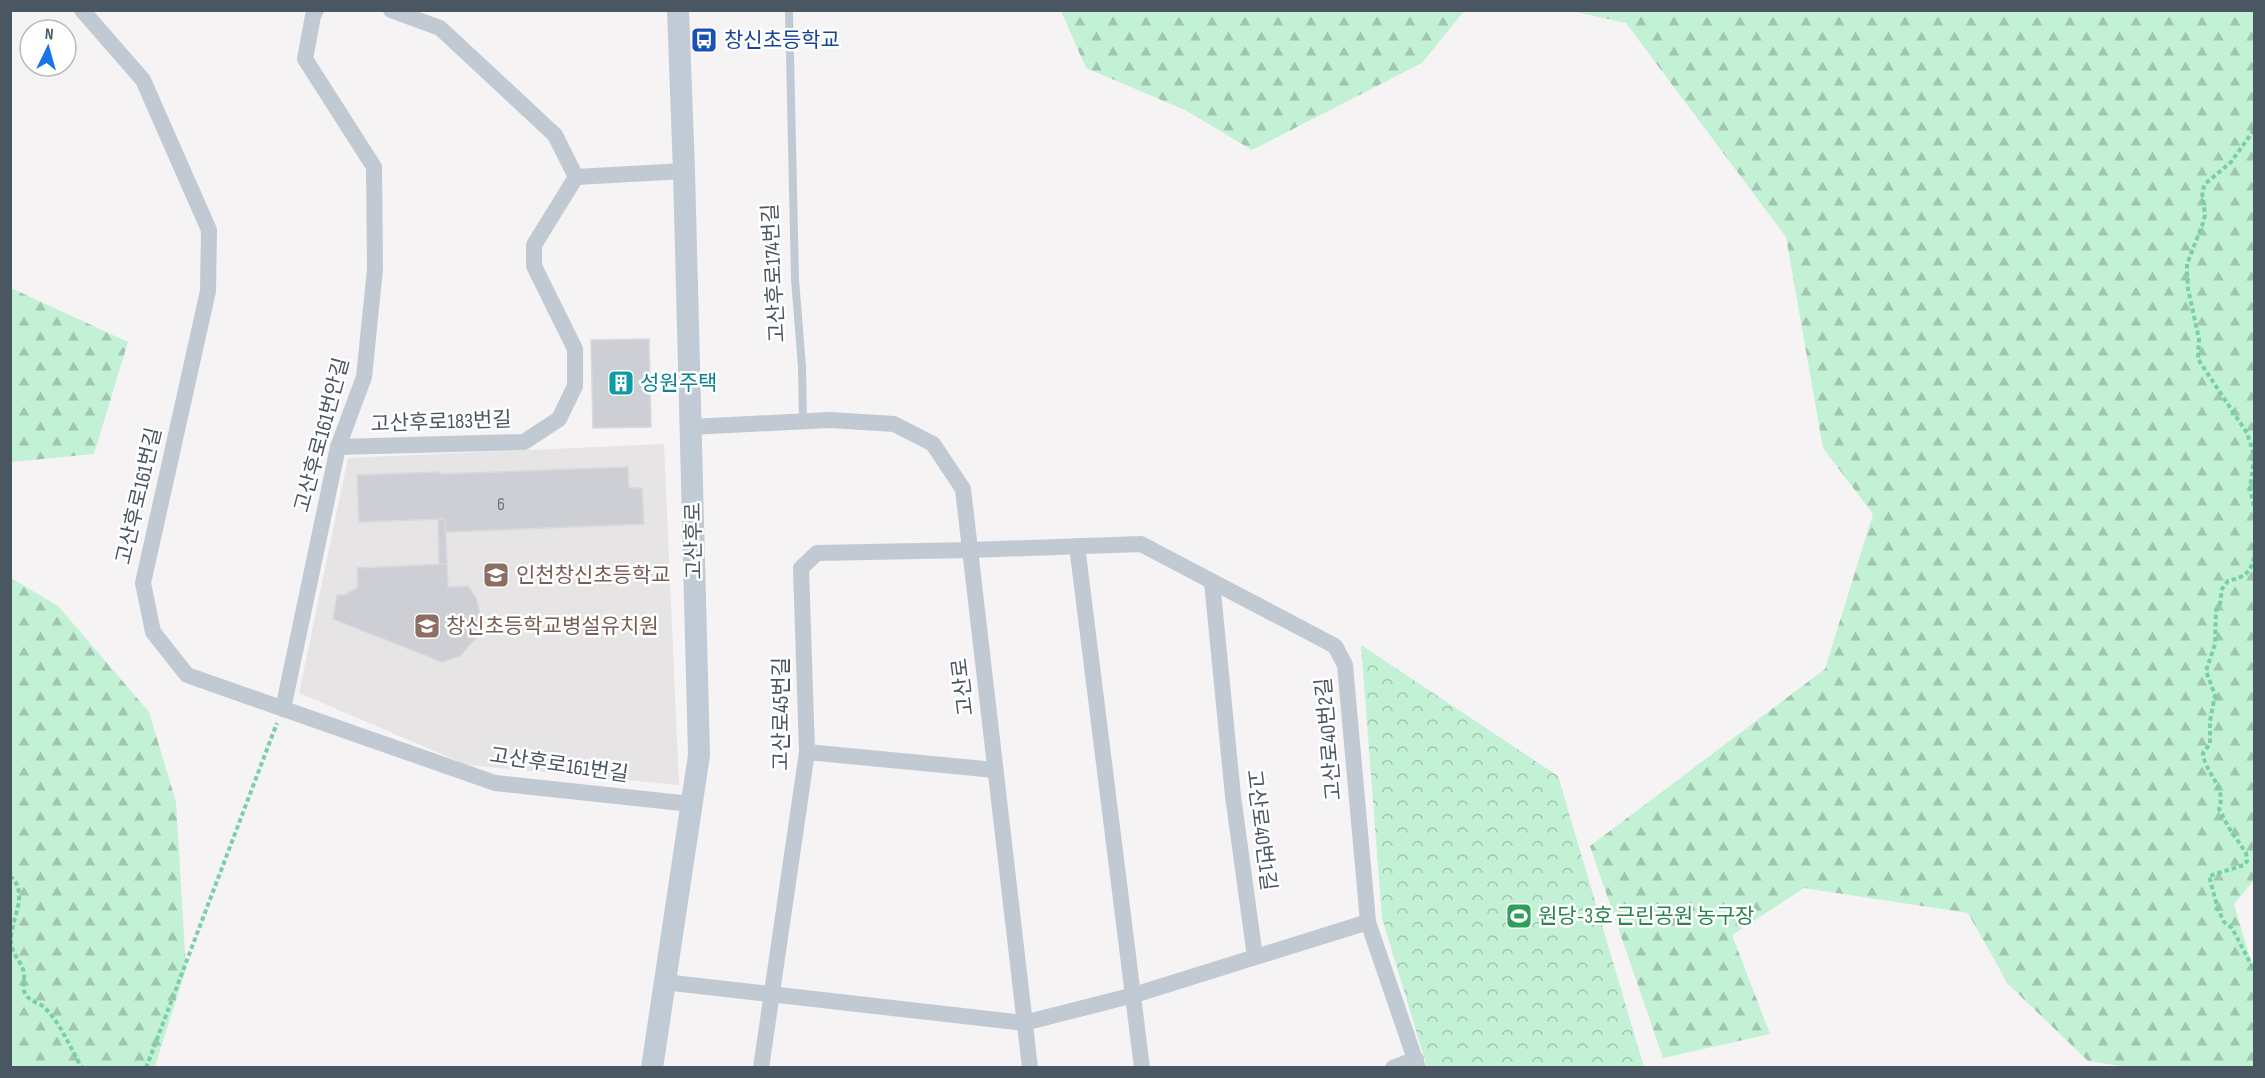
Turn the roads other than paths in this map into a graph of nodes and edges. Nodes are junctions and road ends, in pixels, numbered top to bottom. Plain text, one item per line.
1 (316, 10) edge
2 (391, 10) edge
3 (678, 10) edge
4 (789, 10) edge
5 (92, 14) edge
6 (684, 171) junction
7 (576, 177) junction
8 (803, 422) junction
9 (691, 427) junction
10 (338, 447) junction
11 (1077, 546) junction
12 (970, 550) junction
13 (1212, 582) junction
14 (283, 709) junction
15 (807, 752) junction
16 (995, 770) junction
17 (691, 804) junction
18 (1368, 921) junction
19 (1255, 957) junction
20 (664, 982) junction
21 (771, 995) junction
22 (1134, 995) junction
23 (1024, 1023) junction
24 (1417, 1064) edge
25 (652, 1068) edge
26 (761, 1068) edge
27 (1030, 1068) edge
28 (1142, 1068) edge
29 (1393, 1068) edge

1 - 10 street, 고산후로161번안길
2 - 7 street
3 - 6 main road, 고산후로
4 - 8 lane, 고산후로174번길
5 - 14 street, 고산후로161번길
6 - 7 street
6 - 9 main road, 고산후로
7 - 10 street, 고산후로183번길
8 - 9 street
8 - 12 street, 고산로
9 - 17 main road, 고산후로
10 - 14 street, 고산후로161번안길
11 - 12 street, 고산로40번2길
11 - 13 street, 고산로40번2길
11 - 22 street
12 - 15 street, 고산로45번길
12 - 16 street, 고산로
13 - 18 street, 고산로40번2길
13 - 19 street, 고산로40번1길
14 - 17 street, 고산후로161번길
15 - 16 street
15 - 21 street, 고산로45번길
16 - 23 street, 고산로
17 - 20 main road, 고산후로
18 - 19 street
18 - 24 street, 고산로40번2길
19 - 22 street
20 - 21 street
20 - 25 main road, 고산후로
21 - 23 street
21 - 26 street, 고산로45번길
22 - 23 street
22 - 28 street
23 - 27 street, 고산로
24 - 29 street

